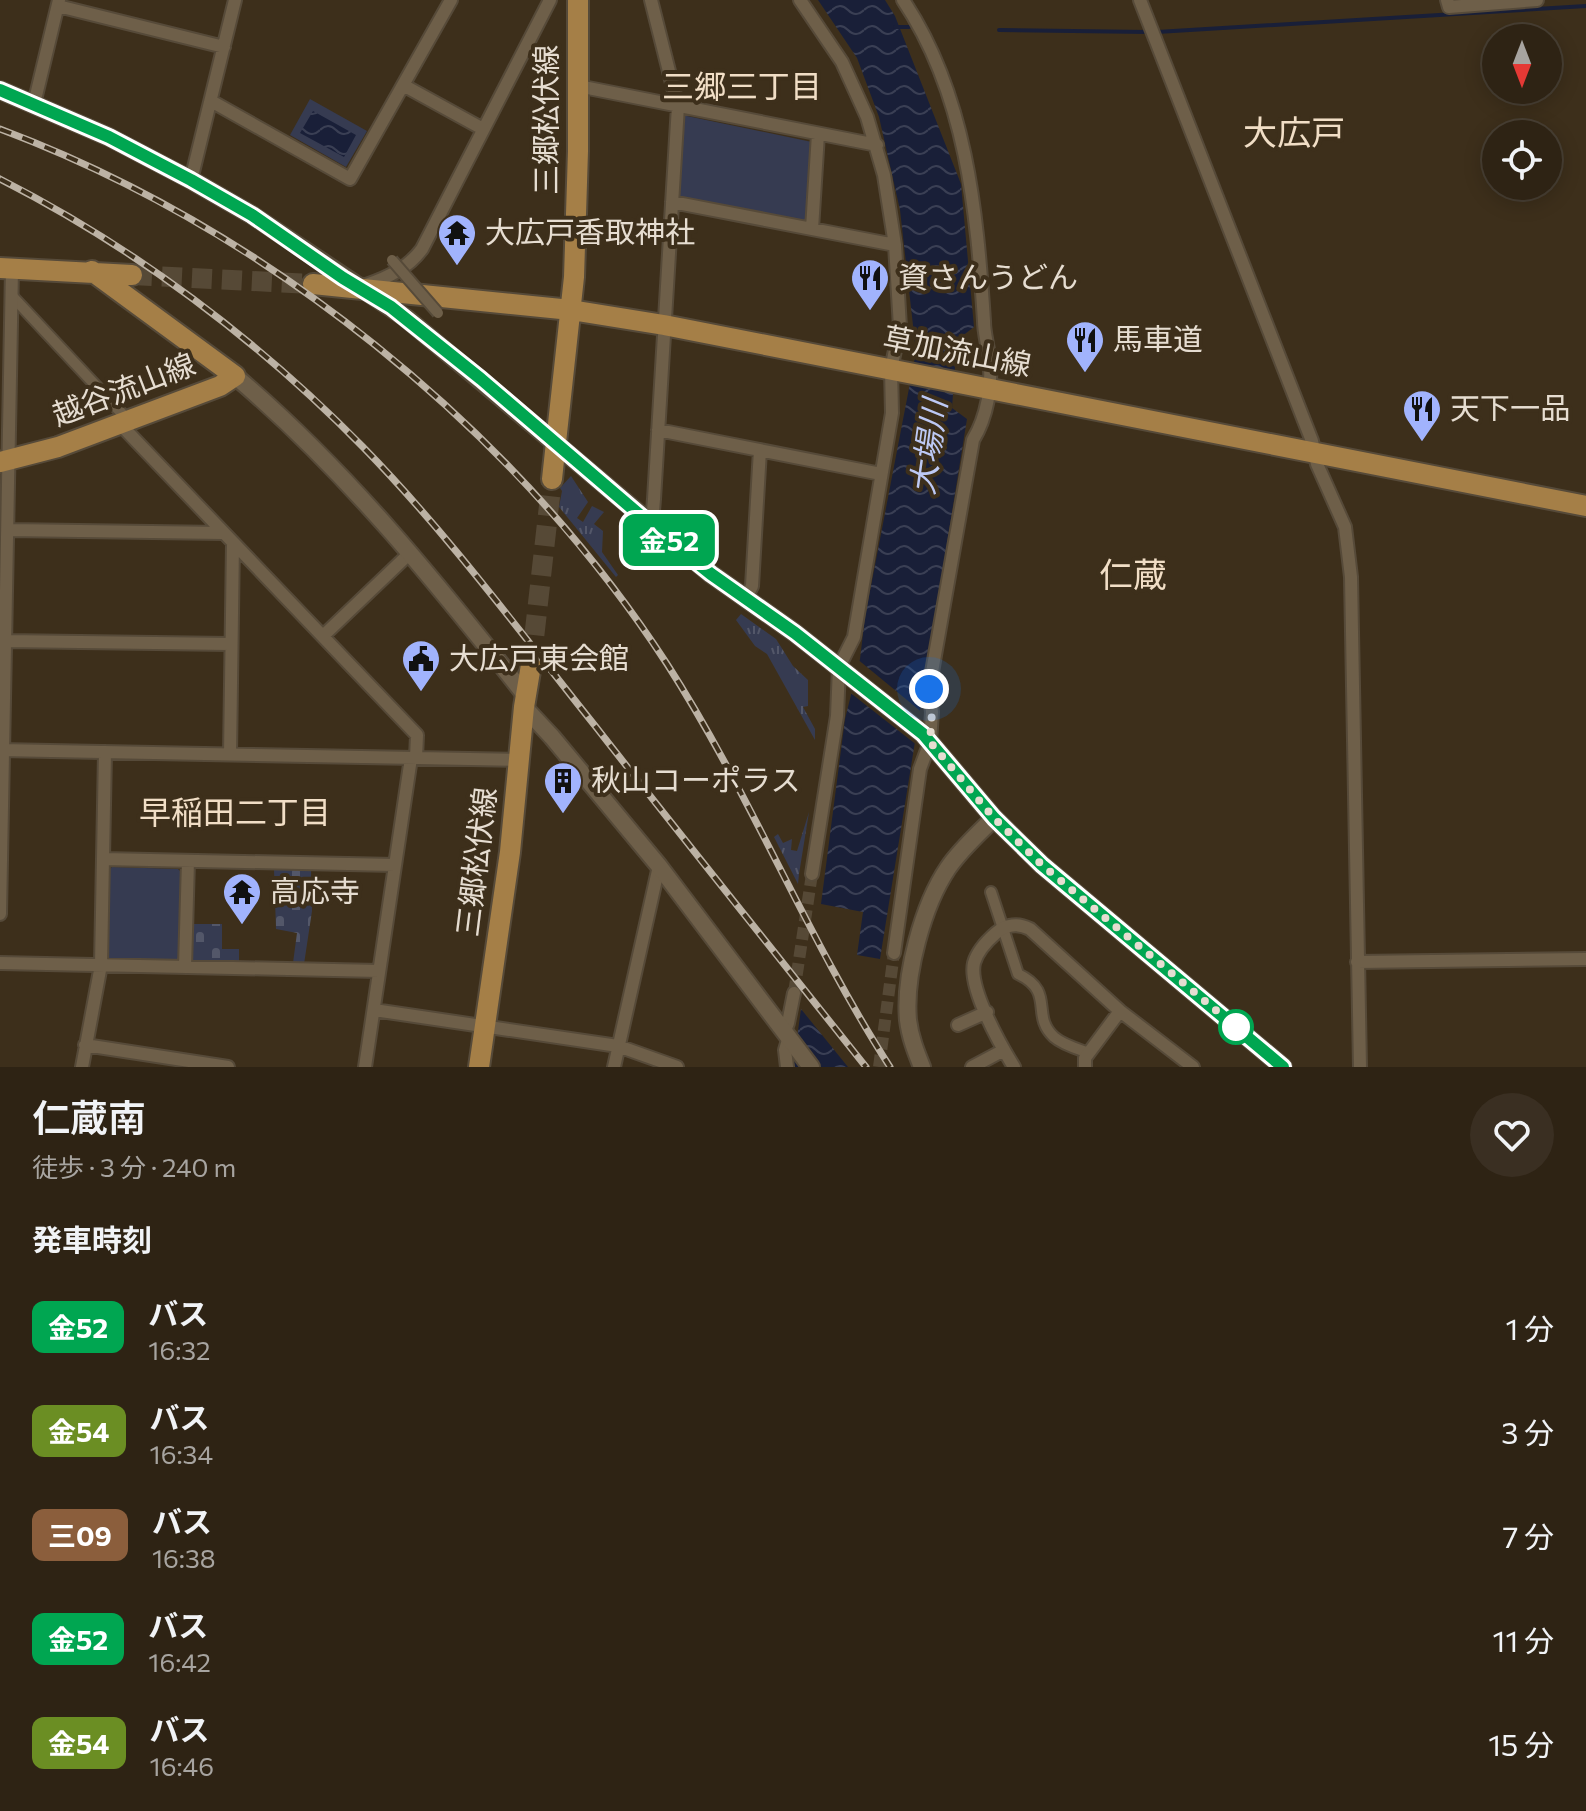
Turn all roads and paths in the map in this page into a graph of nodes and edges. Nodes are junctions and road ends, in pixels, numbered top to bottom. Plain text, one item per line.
1 (235, 0) edge
2 (451, 0) edge
3 (550, 0) edge
4 (578, 0) edge
5 (651, 0) edge
6 (800, 0) edge
7 (903, 0) edge
8 (1140, 0) edge
9 (1447, 0) edge
10 (1537, 0) edge
11 (59, 3) edge
12 (224, 47) junction
13 (403, 85) junction
14 (578, 86) junction
15 (0, 90) edge
16 (211, 101) junction
17 (34, 104) junction
18 (676, 106) junction
19 (483, 129) junction
20 (818, 134) junction
21 (877, 145) junction
22 (191, 180) junction
23 (672, 202) junction
24 (812, 229) junction
25 (895, 245) junction
26 (392, 260) dead end
27 (6, 268) edge
28 (92, 271) junction
29 (132, 275) tunnel mouth
30 (313, 284) tunnel mouth
31 (360, 288) junction
32 (12, 296) junction
33 (571, 310) junction
34 (438, 313) dead end
35 (664, 325) junction
36 (896, 370) junction
37 (235, 376) junction
38 (978, 386) junction
39 (124, 422) junction
40 (658, 430) junction
41 (557, 444) junction
42 (760, 450) junction
43 (1314, 453) junction
44 (4, 462) edge
45 (881, 474) junction
46 (552, 479) tunnel mouth
47 (1586, 506) edge
48 (647, 519) junction
49 (8, 530) junction
50 (223, 533) junction
51 (233, 543) junction
52 (411, 552) junction
53 (746, 598) junction
54 (323, 636) junction
55 (5, 641) junction
56 (230, 644) junction
57 (531, 665) tunnel mouth
58 (844, 671) junction
59 (525, 702) junction
60 (926, 738) junction
61 (1, 750) edge
62 (105, 752) junction
63 (230, 754) junction
64 (414, 758) junction
65 (519, 760) junction
66 (994, 818) junction
67 (103, 859) junction
68 (188, 861) junction
69 (395, 865) junction
70 (659, 866) junction
71 (812, 874) tunnel mouth
72 (991, 892) dead end
73 (0, 914) edge
74 (1002, 928) junction
75 (894, 953) tunnel mouth
76 (1586, 959) edge
77 (1357, 962) junction
78 (0, 963) edge
79 (101, 965) junction
80 (185, 967) junction
81 (379, 971) junction
82 (794, 993) tunnel mouth
83 (374, 1010) junction
84 (1120, 1011) junction
85 (987, 1012) junction
86 (958, 1025) dead end
87 (485, 1027) junction
88 (788, 1039) junction
89 (85, 1045) junction
90 (618, 1046) junction
91 (1004, 1050) junction
92 (1089, 1053) junction
93 (82, 1067) edge
94 (228, 1067) edge
95 (365, 1067) edge
96 (479, 1067) edge
97 (614, 1067) edge
98 (677, 1067) edge
99 (787, 1067) edge
100 (811, 1067) edge
101 (922, 1067) edge
102 (972, 1067) edge
103 (1014, 1067) edge
104 (1085, 1067) edge
105 (1193, 1067) edge
106 (1283, 1067) edge
107 (1360, 1067) edge

1 - 12 street
2 - 13 street
3 - 19 street
4 - 14 main road, 三郷松伏線
5 - 18 street
6 - 21 street
7 - 38 street
8 - 43 street
9 - 10 street
11 - 12 street
11 - 17 street
12 - 16 street
13 - 16 street
13 - 19 street
14 - 18 street
14 - 33 main road, 三郷松伏線
15 - 17 street
16 - 22 street
17 - 22 street
18 - 20 street
18 - 23 street
19 - 31 street
20 - 21 street
20 - 24 street
21 - 25 street
22 - 31 street
23 - 24 street
23 - 35 street
24 - 25 street
25 - 36 street
26 - 34 street, bridge
27 - 28 main road
27 - 32 street
28 - 29 main road
28 - 37 main road, 越谷流山線
30 - 31 main road, 草加流山線
31 - 33 main road, 草加流山線
31 - 41 street
32 - 39 street
32 - 44 street
33 - 35 main road, 草加流山線
33 - 41 main road, 三郷松伏線
35 - 36 main road, 草加流山線
35 - 40 street
36 - 38 main road, 草加流山線
36 - 45 street
37 - 39 main road, 越谷流山線
37 - 52 street
38 - 43 main road, 草加流山線
38 - 60 street
39 - 44 main road, 越谷流山線
39 - 50 street
40 - 42 street
40 - 48 street
41 - 46 main road, 三郷松伏線
41 - 48 street
42 - 45 street
42 - 53 street
43 - 47 main road, 草加流山線
43 - 77 street
44 - 49 street
45 - 58 street
48 - 53 street
49 - 50 street
49 - 55 street
50 - 51 street
51 - 54 street
51 - 56 street
52 - 54 street
52 - 59 street
53 - 58 street
54 - 64 street
55 - 56 street
55 - 61 street
56 - 63 street
57 - 59 main road, 三郷松伏線
58 - 60 street
58 - 71 street
59 - 65 main road, 三郷松伏線
59 - 70 street
60 - 66 street
60 - 75 street
61 - 62 street
61 - 73 street
62 - 63 street
62 - 67 street
63 - 64 street
64 - 65 street
64 - 69 street
65 - 87 main road, 三郷松伏線
66 - 101 street
66 - 106 street
67 - 68 street
67 - 79 street
68 - 69 street
68 - 80 street
69 - 81 street
70 - 88 street
70 - 90 street
72 - 74 street
74 - 84 street
74 - 85 street
74 - 92 street
76 - 77 street
77 - 107 street
78 - 79 street
79 - 80 street
79 - 89 street
80 - 81 street
81 - 83 street
82 - 88 street
83 - 87 street
83 - 95 street
84 - 92 street
84 - 105 street
85 - 86 street
85 - 91 street
87 - 90 street
87 - 96 main road, 三郷松伏線
88 - 99 street
88 - 100 street
89 - 93 street
89 - 94 street
90 - 97 street
90 - 98 street
91 - 102 street
91 - 103 street
92 - 104 street

